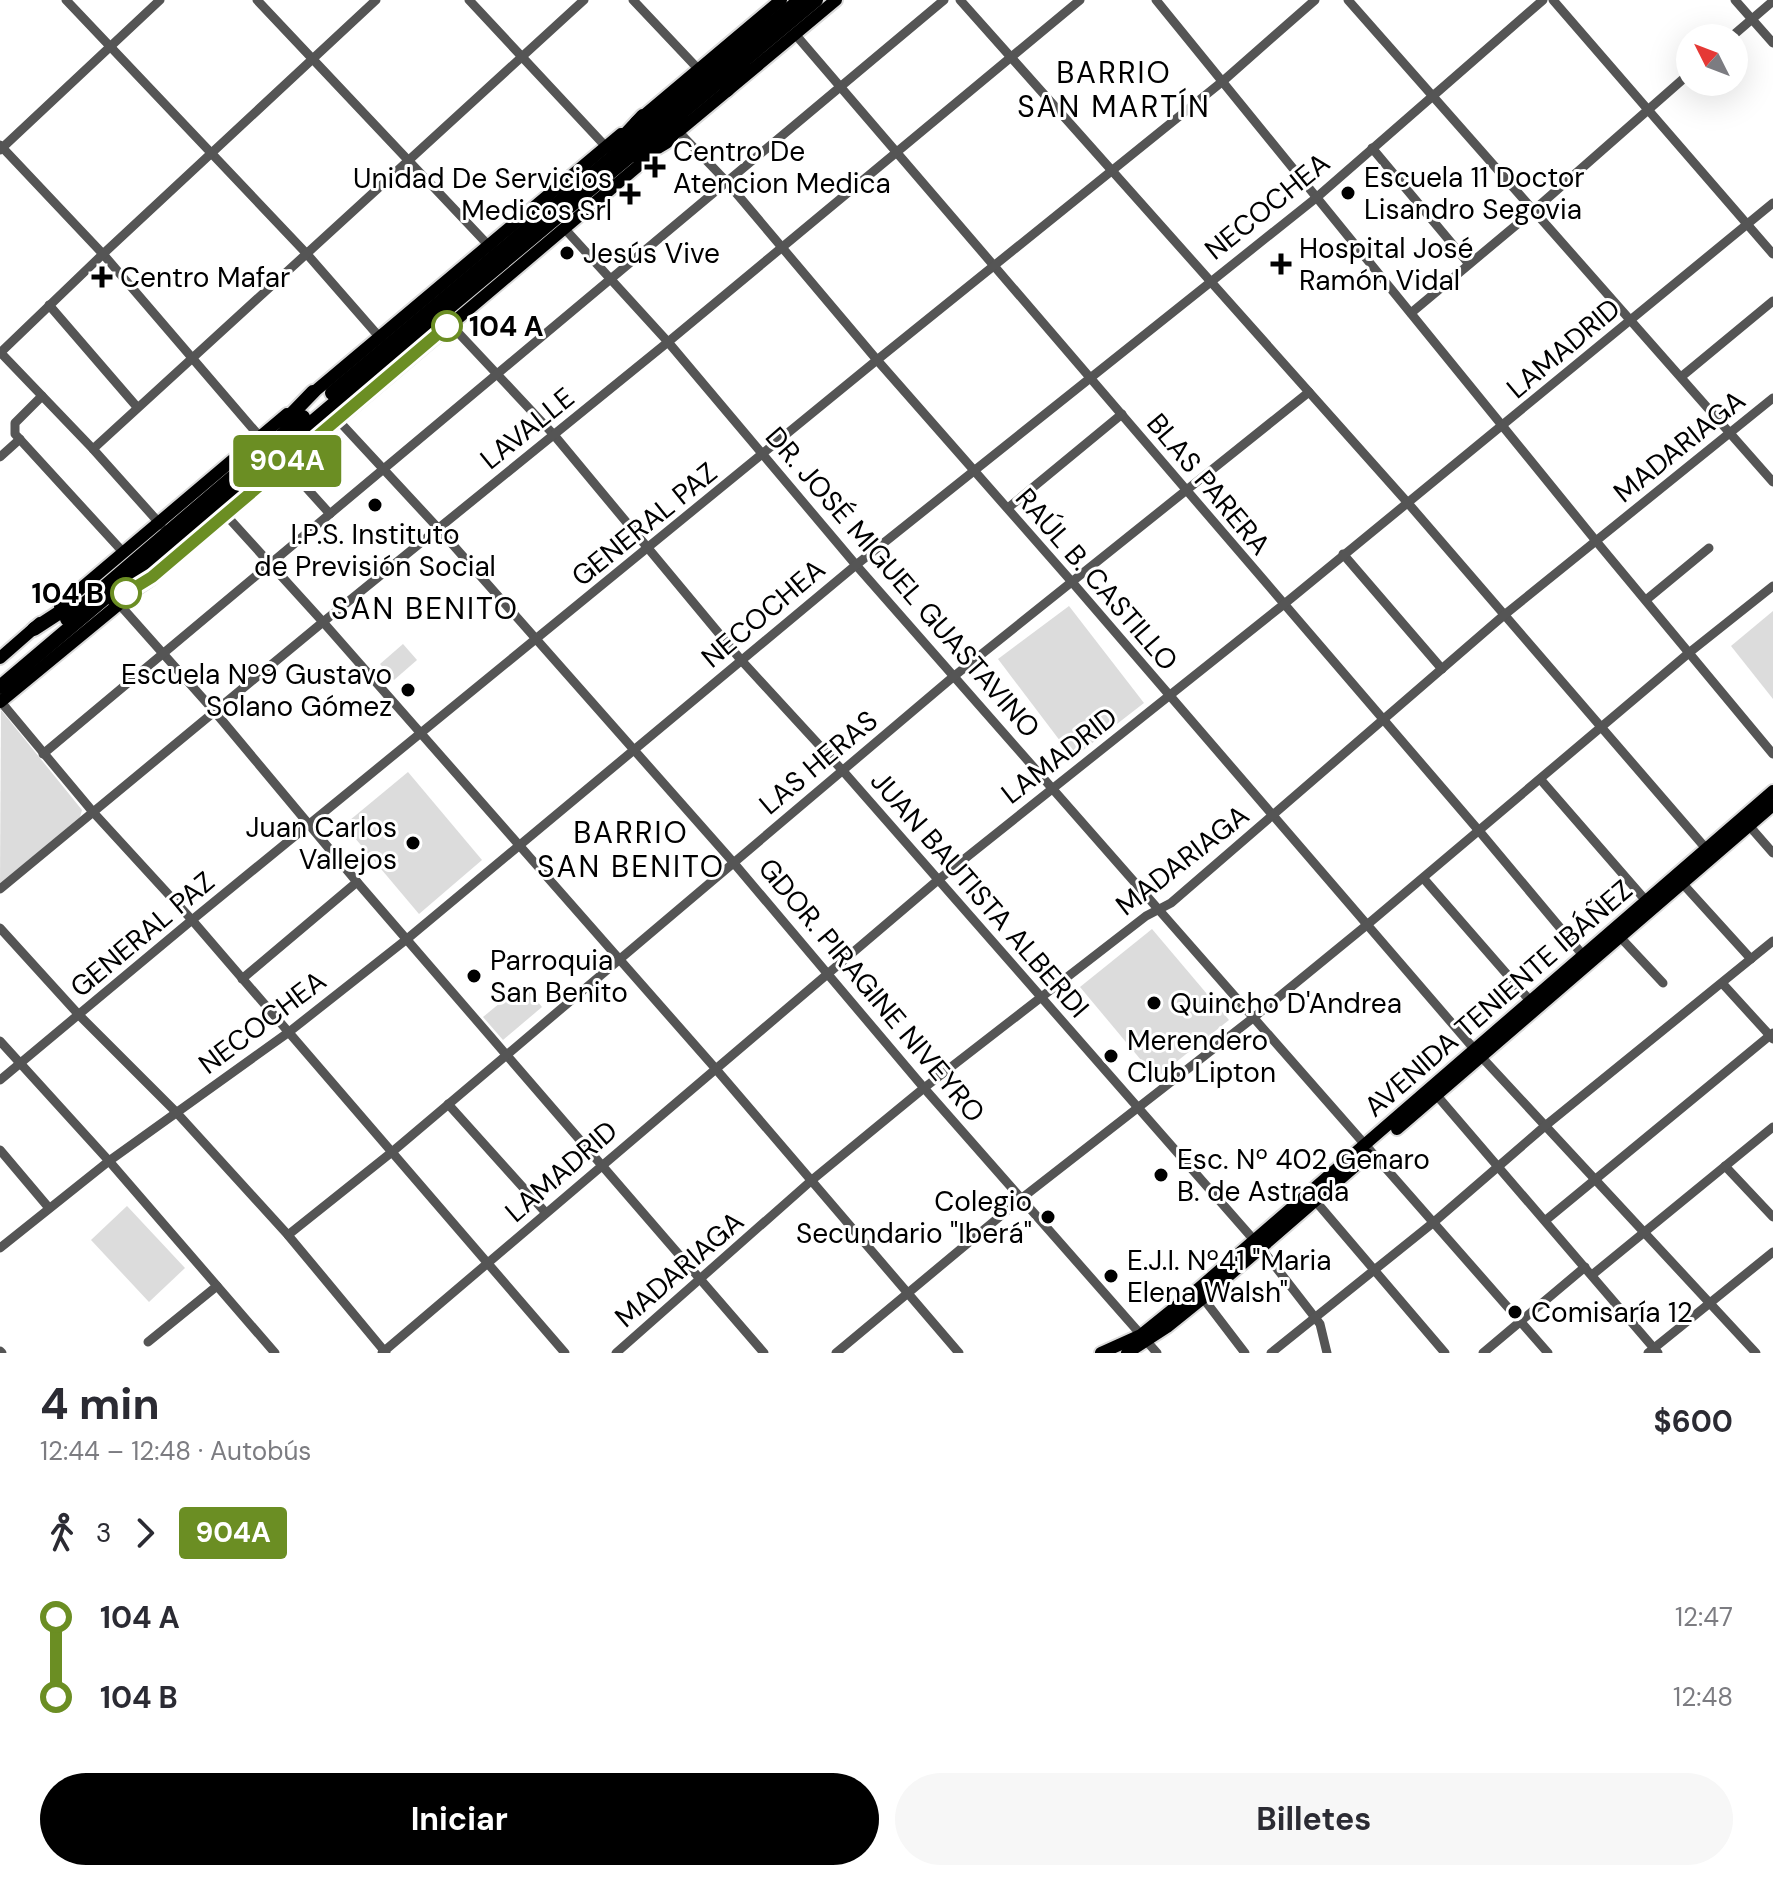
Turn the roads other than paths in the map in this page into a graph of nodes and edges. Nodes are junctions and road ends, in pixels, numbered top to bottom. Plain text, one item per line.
1 (66, 0) edge
2 (160, 0) edge
3 (257, 0) edge
4 (376, 0) edge
5 (469, 0) edge
6 (584, 0) edge
7 (633, 0) edge
8 (781, 0) edge
9 (836, 0) edge
10 (944, 0) edge
11 (960, 0) edge
12 (1080, 0) edge
13 (1156, 0) edge
14 (1315, 0) edge
15 (1348, 0) edge
16 (1543, 0) edge
17 (1553, 0) edge
18 (1735, 0) edge
19 (1773, 1) edge
20 (806, 2) edge
21 (1751, 20) junction
22 (1746, 24) edge
23 (795, 34) junction
24 (1773, 43) edge
25 (110, 47) junction
26 (523, 56) junction
27 (1010, 57) junction
28 (313, 59) junction
29 (1223, 81) junction
30 (713, 83) junction
31 (1676, 85) edge
32 (840, 86) junction
33 (1431, 97) junction
34 (1648, 109) junction
35 (643, 116) joint
36 (678, 131) junction
37 (666, 142) junction
38 (1, 147) edge
39 (1372, 148) junction
40 (897, 151) junction
41 (211, 153) junction
42 (618, 160) junction
43 (410, 161) junction
44 (1112, 172) junction
45 (726, 181) junction
46 (1316, 198) junction
47 (1773, 203) edge
48 (1533, 211) junction
49 (554, 222) junction
50 (1748, 225) junction
51 (781, 247) junction
52 (306, 253) junction
53 (103, 254) junction
54 (1773, 254) edge
55 (500, 258) junction
56 (1469, 264) junction
57 (994, 266) junction
58 (608, 279) junction
59 (1211, 280) junction
60 (1773, 301) edge
61 (49, 305) junction
62 (1411, 313) junction
63 (1631, 320) junction
64 (450, 324) junction
65 (668, 342) junction
66 (391, 350) junction
67 (0, 353) edge
68 (193, 357) junction
69 (877, 360) junction
70 (498, 372) junction
71 (1090, 377) junction
72 (1681, 377) junction
73 (313, 392) junction
74 (1309, 392) junction
75 (42, 396) junction
76 (1773, 398) edge
77 (137, 407) junction
78 (334, 413) junction
79 (1122, 414) junction
80 (1503, 426) junction
81 (1731, 433) junction
82 (554, 435) junction
83 (260, 437) junction
84 (20, 439) junction
85 (93, 449) junction
86 (763, 456) junction
87 (0, 457) edge
88 (284, 463) junction
89 (384, 468) junction
90 (975, 470) junction
91 (1773, 482) edge
92 (1186, 491) junction
93 (213, 492) junction
94 (242, 499) junction
95 (1407, 502) junction
96 (1008, 508) junction
97 (225, 514) junction
98 (330, 514) junction
99 (438, 528) junction
100 (168, 536) junction
101 (1596, 541) junction
102 (1709, 548) dead end
103 (648, 550) junction
104 (123, 552) junction
105 (1343, 554) junction
106 (271, 563) junction
107 (856, 565) junction
108 (152, 577) junction
109 (1072, 582) junction
110 (1773, 586) edge
111 (1646, 600) junction
112 (119, 604) junction
113 (1283, 605) junction
114 (1503, 616) junction
115 (323, 622) junction
116 (34, 629) junction
117 (536, 640) junction
118 (163, 651) junction
119 (1690, 652) junction
120 (0, 658) edge
121 (741, 660) junction
122 (30, 662) junction
123 (1442, 669) junction
124 (0, 677) edge
125 (953, 677) junction
126 (0, 687) edge
127 (1169, 697) junction
128 (0, 702) edge
129 (215, 712) junction
130 (1383, 720) junction
131 (1601, 727) junction
132 (422, 734) junction
133 (633, 750) junction
134 (43, 754) junction
135 (1773, 754) edge
136 (843, 771) junction
137 (1541, 780) junction
138 (1053, 787) junction
139 (1773, 791) edge
140 (1773, 805) edge
141 (93, 812) junction
142 (1273, 817) junction
143 (1746, 822) junction
144 (310, 825) junction
145 (1480, 832) junction
146 (519, 847) junction
147 (1773, 853) edge
148 (1711, 854) junction
149 (733, 862) junction
150 (1424, 879) junction
151 (938, 880) junction
152 (357, 882) junction
153 (1683, 884) junction
154 (0, 889) edge
155 (1650, 905) junction
156 (1158, 910) junction
157 (192, 920) junction
158 (1368, 924) junction
159 (0, 928) edge
160 (1620, 937) junction
161 (407, 939) junction
162 (1773, 941) edge
163 (1751, 959) junction
164 (618, 960) junction
165 (1586, 960) junction
166 (828, 974) junction
167 (242, 979) junction
168 (1663, 983) dead end
169 (1722, 983) junction
170 (1041, 998) junction
171 (1534, 1005) junction
172 (79, 1015) junction
173 (1253, 1018) junction
174 (289, 1032) junction
175 (1772, 1036) edge
176 (0, 1041) edge
177 (1478, 1053) junction
178 (506, 1055) junction
179 (20, 1063) junction
180 (715, 1068) junction
181 (0, 1080) edge
182 (924, 1088) junction
183 (1434, 1092) junction
184 (448, 1104) junction
185 (1139, 1108) junction
186 (176, 1112) junction
187 (1545, 1126) junction
188 (1773, 1127) edge
189 (1369, 1148) junction
190 (0, 1150) edge
191 (392, 1152) junction
192 (109, 1161) junction
193 (602, 1165) junction
194 (1725, 1166) junction
195 (1498, 1167) junction
196 (812, 1180) junction
197 (1596, 1180) junction
198 (1313, 1197) junction
199 (1022, 1198) junction
200 (49, 1208) junction
201 (546, 1213) junction
202 (1773, 1217) edge
203 (1546, 1220) junction
204 (1434, 1222) junction
205 (1645, 1232) junction
206 (288, 1235) junction
207 (1258, 1245) junction
208 (0, 1248) edge
209 (1773, 1252) edge
210 (487, 1264) junction
211 (1375, 1270) junction
212 (1589, 1271) junction
213 (700, 1280) junction
214 (217, 1286) junction
215 (909, 1292) junction
216 (1203, 1298) junction
217 (1711, 1304) junction
218 (1316, 1318) junction
219 (1521, 1322) junction
220 (1143, 1339) junction
221 (148, 1342) dead end
222 (1653, 1351) edge
223 (384, 1352) edge
224 (761, 1352) edge
225 (1328, 1352) edge
226 (275, 1353) edge
227 (565, 1353) edge
228 (616, 1353) edge
229 (836, 1353) edge
230 (959, 1353) edge
231 (1101, 1353) edge
232 (1127, 1353) edge
233 (1157, 1353) edge
234 (1245, 1353) edge
235 (1271, 1353) edge
236 (1445, 1353) edge
237 (1483, 1353) edge
238 (1548, 1353) edge
239 (1756, 1353) edge

1 - 25 street
2 - 25 street
3 - 28 street
4 - 28 street
5 - 26 street
6 - 26 street
7 - 30 street
8 - 30 main road
9 - 23 main road
10 - 32 street
11 - 27 street
12 - 27 street, LAVALLE
13 - 29 street
14 - 29 street, GENERAL PAZ
15 - 33 street
16 - 33 street, NECOCHEA
17 - 34 street
18 - 21 street
19 - 21 street
20 - 30 highway
20 - 30 highway
21 - 22 street
21 - 24 street
23 - 30 main road
23 - 32 street, BLAS PARERA
25 - 38 street
25 - 41 street
26 - 42 street
26 - 43 street
27 - 40 street, LAVALLE
27 - 44 street
28 - 41 street
28 - 43 street
29 - 44 street, GENERAL PAZ
29 - 46 street
30 - 35 main road
30 - 36 main road
30 - 37 highway
30 - 42 highway
31 - 34 street
32 - 40 street, BLAS PARERA
32 - 45 street
33 - 39 street, NECOCHEA
33 - 48 street
34 - 48 street
34 - 50 street
35 - 42 highway
36 - 37 main road
36 - 45 street, RAÚL B. CASTILLO
37 - 42 highway
38 - 53 street
39 - 46 street, NECOCHEA
39 - 56 street
40 - 51 street, LAVALLE
40 - 57 street, BLAS PARERA
41 - 52 street
41 - 53 street
42 - 49 highway
42 - 49 highway
42 - 55 main road
43 - 52 street
43 - 55 street
44 - 57 street, GENERAL PAZ
44 - 59 street
45 - 51 street, RAÚL B. CASTILLO
45 - 58 street
46 - 59 street, NECOCHEA
46 - 62 street
47 - 50 street, LAMADRID
48 - 56 street
48 - 63 street
49 - 55 highway
49 - 58 street, DR. JOSÉ MIGUEL GUASTAVINO
50 - 54 street
50 - 63 street, LAMADRID
51 - 65 street, LAVALLE
51 - 69 street, RAÚL B. CASTILLO
52 - 66 street
52 - 68 street
53 - 61 street
53 - 68 street
55 - 64 main road
55 - 66 highway
56 - 62 street
57 - 69 street, GENERAL PAZ
57 - 71 street, BLAS PARERA
58 - 65 street, DR. JOSÉ MIGUEL GUASTAVINO
58 - 70 street
59 - 71 street, NECOCHEA
59 - 74 street
60 - 72 street
61 - 67 street
61 - 77 street
62 - 80 street
63 - 72 street
63 - 80 street, LAMADRID
64 - 66 main road
64 - 70 street, JUAN BAUTISTA ALBERDI
65 - 82 street, LAVALLE
65 - 86 street, DR. JOSÉ MIGUEL GUASTAVINO
66 - 73 main road
66 - 78 highway
66 - 93 highway
67 - 75 street
68 - 77 street
68 - 83 street
69 - 86 street, GENERAL PAZ
69 - 90 street, RAÚL B. CASTILLO
70 - 82 street, JUAN BAUTISTA ALBERDI
70 - 89 street
71 - 79 street, BLAS PARERA
71 - 90 street, NECOCHEA
72 - 81 street
73 - 83 main road
73 - 93 highway
74 - 92 street, LAS HERAS
74 - 95 street
75 - 84 street
75 - 85 street
76 - 81 street, MADARIAGA
77 - 85 street
78 - 88 main road
78 - 89 street, GDOR. PIRAGINE NIVEYRO
78 - 94 highway
78 - 100 highway
79 - 92 street, BLAS PARERA
79 - 96 street
80 - 95 street, LAMADRID
80 - 101 street
81 - 91 street
81 - 101 street, MADARIAGA
82 - 99 street, LAVALLE
82 - 103 street, JUAN BAUTISTA ALBERDI
83 - 100 main road
84 - 87 street
84 - 104 street
85 - 100 street
86 - 103 street, GENERAL PAZ
86 - 107 street, DR. JOSÉ MIGUEL GUASTAVINO
88 - 94 main road
88 - 98 street
89 - 98 street
89 - 99 street, GDOR. PIRAGINE NIVEYRO
90 - 96 street, RAÚL B. CASTILLO
90 - 107 street, NECOCHEA
92 - 109 street, LAS HERAS
92 - 113 street, BLAS PARERA
93 - 100 highway
94 - 97 main road
95 - 105 street, LAMADRID
95 - 114 street
96 - 109 street, RAÚL B. CASTILLO
97 - 100 main road
97 - 106 street
98 - 106 street
99 - 115 street, LAVALLE
99 - 117 street, GDOR. PIRAGINE NIVEYRO
100 - 104 main road
100 - 108 main road
100 - 116 highway
100 - 122 highway
100 - 124 highway
101 - 111 street
101 - 114 street, MADARIAGA
102 - 111 street
103 - 117 street, GENERAL PAZ
103 - 121 street, JUAN BAUTISTA ALBERDI
104 - 116 main road
105 - 113 street, LAMADRID
105 - 123 street
106 - 115 street
106 - 118 street
107 - 121 street, NECOCHEA
107 - 125 street, DR. JOSÉ MIGUEL GUASTAVINO
108 - 112 main road
108 - 122 highway
109 - 125 street, LAS HERAS
109 - 127 street, RAÚL B. CASTILLO
110 - 119 street
111 - 119 street
112 - 118 street
112 - 128 main road
113 - 127 street, LAMADRID
113 - 130 street, BLAS PARERA
114 - 123 street, MADARIAGA
114 - 131 street
115 - 129 street, LAVALLE
115 - 132 street
116 - 120 main road
117 - 132 street, GENERAL PAZ
117 - 133 street, GDOR. PIRAGINE NIVEYRO
118 - 129 street
118 - 134 street
119 - 131 street
119 - 135 street
121 - 133 street, NECOCHEA
121 - 136 street, JUAN BAUTISTA ALBERDI
122 - 126 highway
123 - 130 street, MADARIAGA
125 - 136 street, LAS HERAS
125 - 138 street, DR. JOSÉ MIGUEL GUASTAVINO
127 - 138 street, LAMADRID
127 - 142 street, RAÚL B. CASTILLO
128 - 134 street
129 - 141 street, LAVALLE
129 - 144 street
130 - 142 street, MADARIAGA
130 - 145 street, BLAS PARERA
131 - 137 street
131 - 148 street
132 - 144 street, GENERAL PAZ
132 - 146 street
133 - 146 street, NECOCHEA
133 - 149 street, GDOR. PIRAGINE NIVEYRO
134 - 141 street
136 - 149 street, LAS HERAS
136 - 151 street, JUAN BAUTISTA ALBERDI
137 - 145 street
137 - 155 street
138 - 151 street, LAMADRID
138 - 156 street, DR. JOSÉ MIGUEL GUASTAVINO
139 - 143 main road, AVENIDA TENIENTE IBÁÑEZ
140 - 143 main road, AVENIDA TENIENTE IBÁÑEZ
141 - 154 street, LAVALLE
141 - 157 street
142 - 156 street, MADARIAGA
142 - 158 street, RAÚL B. CASTILLO
143 - 147 street
143 - 148 main road, AVENIDA TENIENTE IBÁÑEZ
144 - 152 street
144 - 157 street, GENERAL PAZ
145 - 150 street
145 - 165 street, BLAS PARERA
146 - 161 street, NECOCHEA
146 - 164 street
148 - 153 main road, AVENIDA TENIENTE IBÁÑEZ
148 - 155 main road, AVENIDA TENIENTE IBÁÑEZ
149 - 164 street, LAS HERAS
149 - 166 street, GDOR. PIRAGINE NIVEYRO
150 - 158 street
150 - 171 street
151 - 166 street, LAMADRID
151 - 170 street, JUAN BAUTISTA ALBERDI
152 - 161 street
152 - 167 street
153 - 155 main road, AVENIDA TENIENTE IBÁÑEZ
153 - 163 street
155 - 160 main road, AVENIDA TENIENTE IBÁÑEZ
155 - 165 main road, AVENIDA TENIENTE IBÁÑEZ
156 - 170 street, MADARIAGA
156 - 173 street, DR. JOSÉ MIGUEL GUASTAVINO
157 - 167 street
157 - 172 street, GENERAL PAZ
158 - 173 street
158 - 177 street, RAÚL B. CASTILLO
159 - 172 street
160 - 165 main road, AVENIDA TENIENTE IBÁÑEZ
160 - 168 street
161 - 174 street, NECOCHEA
161 - 178 street
162 - 163 street
163 - 169 street
164 - 178 street, LAS HERAS
164 - 180 street
165 - 171 main road, AVENIDA TENIENTE IBÁÑEZ
166 - 180 street, LAMADRID
166 - 182 street, GDOR. PIRAGINE NIVEYRO
167 - 174 street
169 - 175 street
169 - 187 street
170 - 182 street, MADARIAGA
170 - 185 street, JUAN BAUTISTA ALBERDI
171 - 177 main road, AVENIDA TENIENTE IBÁÑEZ
172 - 179 street, GENERAL PAZ
172 - 186 street
173 - 185 street
173 - 189 street, DR. JOSÉ MIGUEL GUASTAVINO
174 - 186 street, NECOCHEA
174 - 191 street
175 - 197 street
176 - 179 street
177 - 183 main road, AVENIDA TENIENTE IBÁÑEZ
177 - 187 street, RAÚL B. CASTILLO
178 - 184 street, LAS HERAS
178 - 193 street
179 - 181 street, GENERAL PAZ
179 - 192 street
180 - 193 street, LAMADRID
180 - 196 street
182 - 196 street, MADARIAGA
182 - 199 street, GDOR. PIRAGINE NIVEYRO
183 - 189 main road, AVENIDA TENIENTE IBÁÑEZ
183 - 195 street
184 - 191 street, LAS HERAS
184 - 201 street
185 - 199 street
185 - 207 street, JUAN BAUTISTA ALBERDI
186 - 192 street, NECOCHEA
186 - 206 street
187 - 195 street
187 - 197 street, RAÚL B. CASTILLO
188 - 194 street
189 - 198 main road, AVENIDA TENIENTE IBÁÑEZ
189 - 204 street, DR. JOSÉ MIGUEL GUASTAVINO
190 - 200 street
191 - 206 street, LAS HERAS
191 - 210 street
192 - 200 street, NECOCHEA
192 - 214 street
193 - 201 street, LAMADRID
193 - 213 street
194 - 202 street
194 - 205 street
195 - 203 street
195 - 204 street
196 - 213 street, MADARIAGA
196 - 215 street
197 - 203 street
197 - 205 street, RAÚL B. CASTILLO
198 - 207 main road, AVENIDA TENIENTE IBÁÑEZ
198 - 211 street
199 - 215 street
199 - 220 street, GDOR. PIRAGINE NIVEYRO
200 - 208 street, NECOCHEA
201 - 210 street, LAMADRID
203 - 212 street
204 - 211 street
204 - 219 street, DR. JOSÉ MIGUEL GUASTAVINO
205 - 212 street
205 - 217 street, RAÚL B. CASTILLO
206 - 223 street
207 - 216 main road
207 - 218 street, JUAN BAUTISTA ALBERDI
207 - 220 main road
209 - 217 street
210 - 223 street, LAMADRID
210 - 227 street
211 - 218 street
211 - 236 street
212 - 219 street
212 - 222 street
213 - 224 street
213 - 228 street, MADARIAGA
214 - 221 street
214 - 226 street
215 - 229 street
215 - 230 street
216 - 220 main road
216 - 234 street
217 - 222 street
217 - 239 street, RAÚL B. CASTILLO
218 - 225 street, JUAN BAUTISTA ALBERDI
218 - 235 street
219 - 237 street
219 - 238 street, DR. JOSÉ MIGUEL GUASTAVINO
220 - 231 main road
220 - 232 main road
220 - 233 street, GDOR. PIRAGINE NIVEYRO

